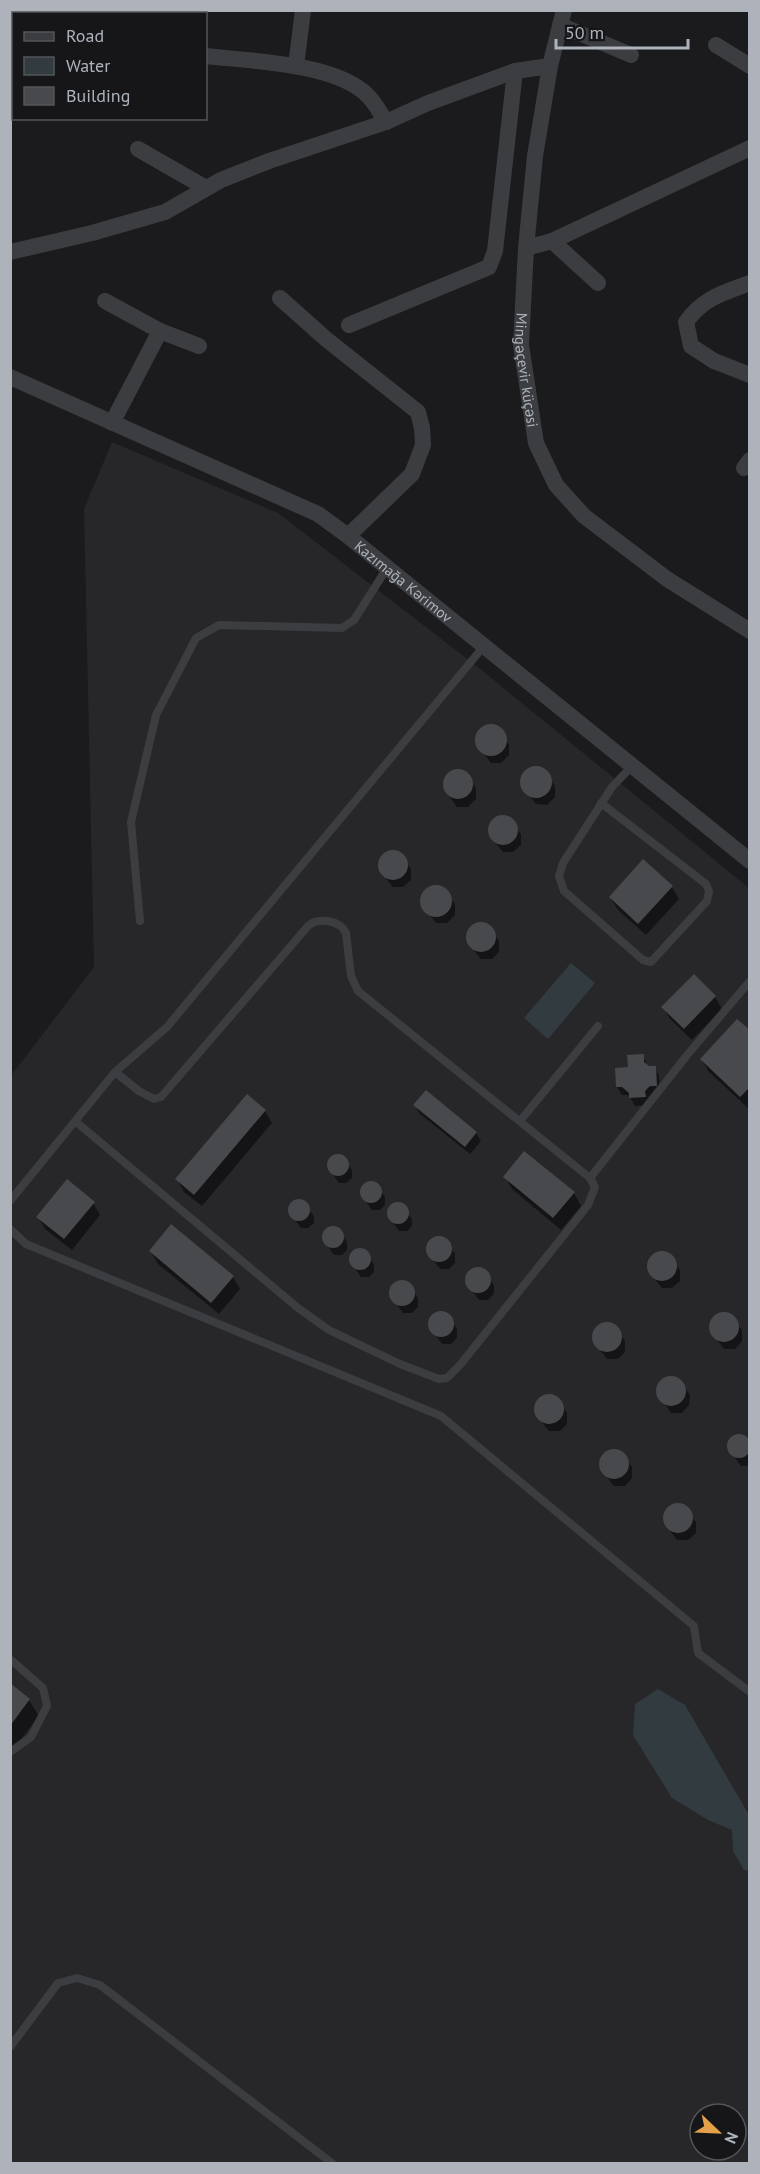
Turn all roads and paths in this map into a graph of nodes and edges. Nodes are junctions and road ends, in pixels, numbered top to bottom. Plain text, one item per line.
1 (303, 10) edge
2 (562, 18) edge
3 (716, 45) dead end
4 (631, 55) dead end
5 (207, 56) edge
6 (296, 66) junction
7 (550, 66) junction
8 (750, 66) edge
9 (515, 71) junction
10 (386, 122) junction
11 (750, 148) edge
12 (138, 150) dead end
13 (206, 189) junction
14 (552, 241) junction
15 (526, 248) junction
16 (10, 252) edge
17 (598, 283) dead end
18 (750, 283) edge
19 (280, 298) dead end
20 (105, 301) dead end
21 (349, 325) dead end
22 (160, 331) junction
23 (199, 346) dead end
24 (750, 375) edge
25 (10, 377) edge
26 (112, 423) junction
27 (348, 536) junction
28 (387, 568) junction
29 (750, 631) edge
30 (484, 646) junction
31 (632, 766) junction
32 (601, 803) junction
33 (750, 861) edge
34 (140, 921) dead end
35 (750, 981) edge
36 (598, 1026) dead end
37 (115, 1072) junction
38 (75, 1121) junction
39 (520, 1121) junction
40 (590, 1178) junction
41 (10, 1202) edge
42 (10, 1229) edge
43 (10, 1659) edge
44 (750, 1692) edge
45 (10, 1752) edge
46 (10, 2047) edge
47 (333, 2163) edge

1 - 6 street
2 - 4 street
2 - 7 street, Mingəçevir küçəsi
3 - 8 street
5 - 6 street
6 - 10 street
7 - 9 street
7 - 15 street, Mingəçevir küçəsi
9 - 10 street
9 - 21 street
10 - 13 street
11 - 14 street
12 - 13 street
13 - 16 street
14 - 15 street
14 - 17 street
15 - 29 street, Mingəçevir küçəsi
18 - 24 street
19 - 27 street
20 - 22 street
22 - 23 street
22 - 26 street
25 - 26 street, Kazımağa Kərimov
26 - 27 street, Kazımağa Kərimov
27 - 28 street, Kazımağa Kərimov
28 - 30 street, Kazımağa Kərimov
28 - 34 lane
30 - 31 street, Kazımağa Kərimov
30 - 37 lane
31 - 32 lane
31 - 33 street, Kazımağa Kərimov
32 - 32 lane
35 - 40 lane
36 - 39 lane
37 - 38 lane
37 - 39 lane
38 - 40 lane
38 - 41 lane
39 - 40 lane
42 - 44 lane
43 - 45 lane
46 - 47 lane

